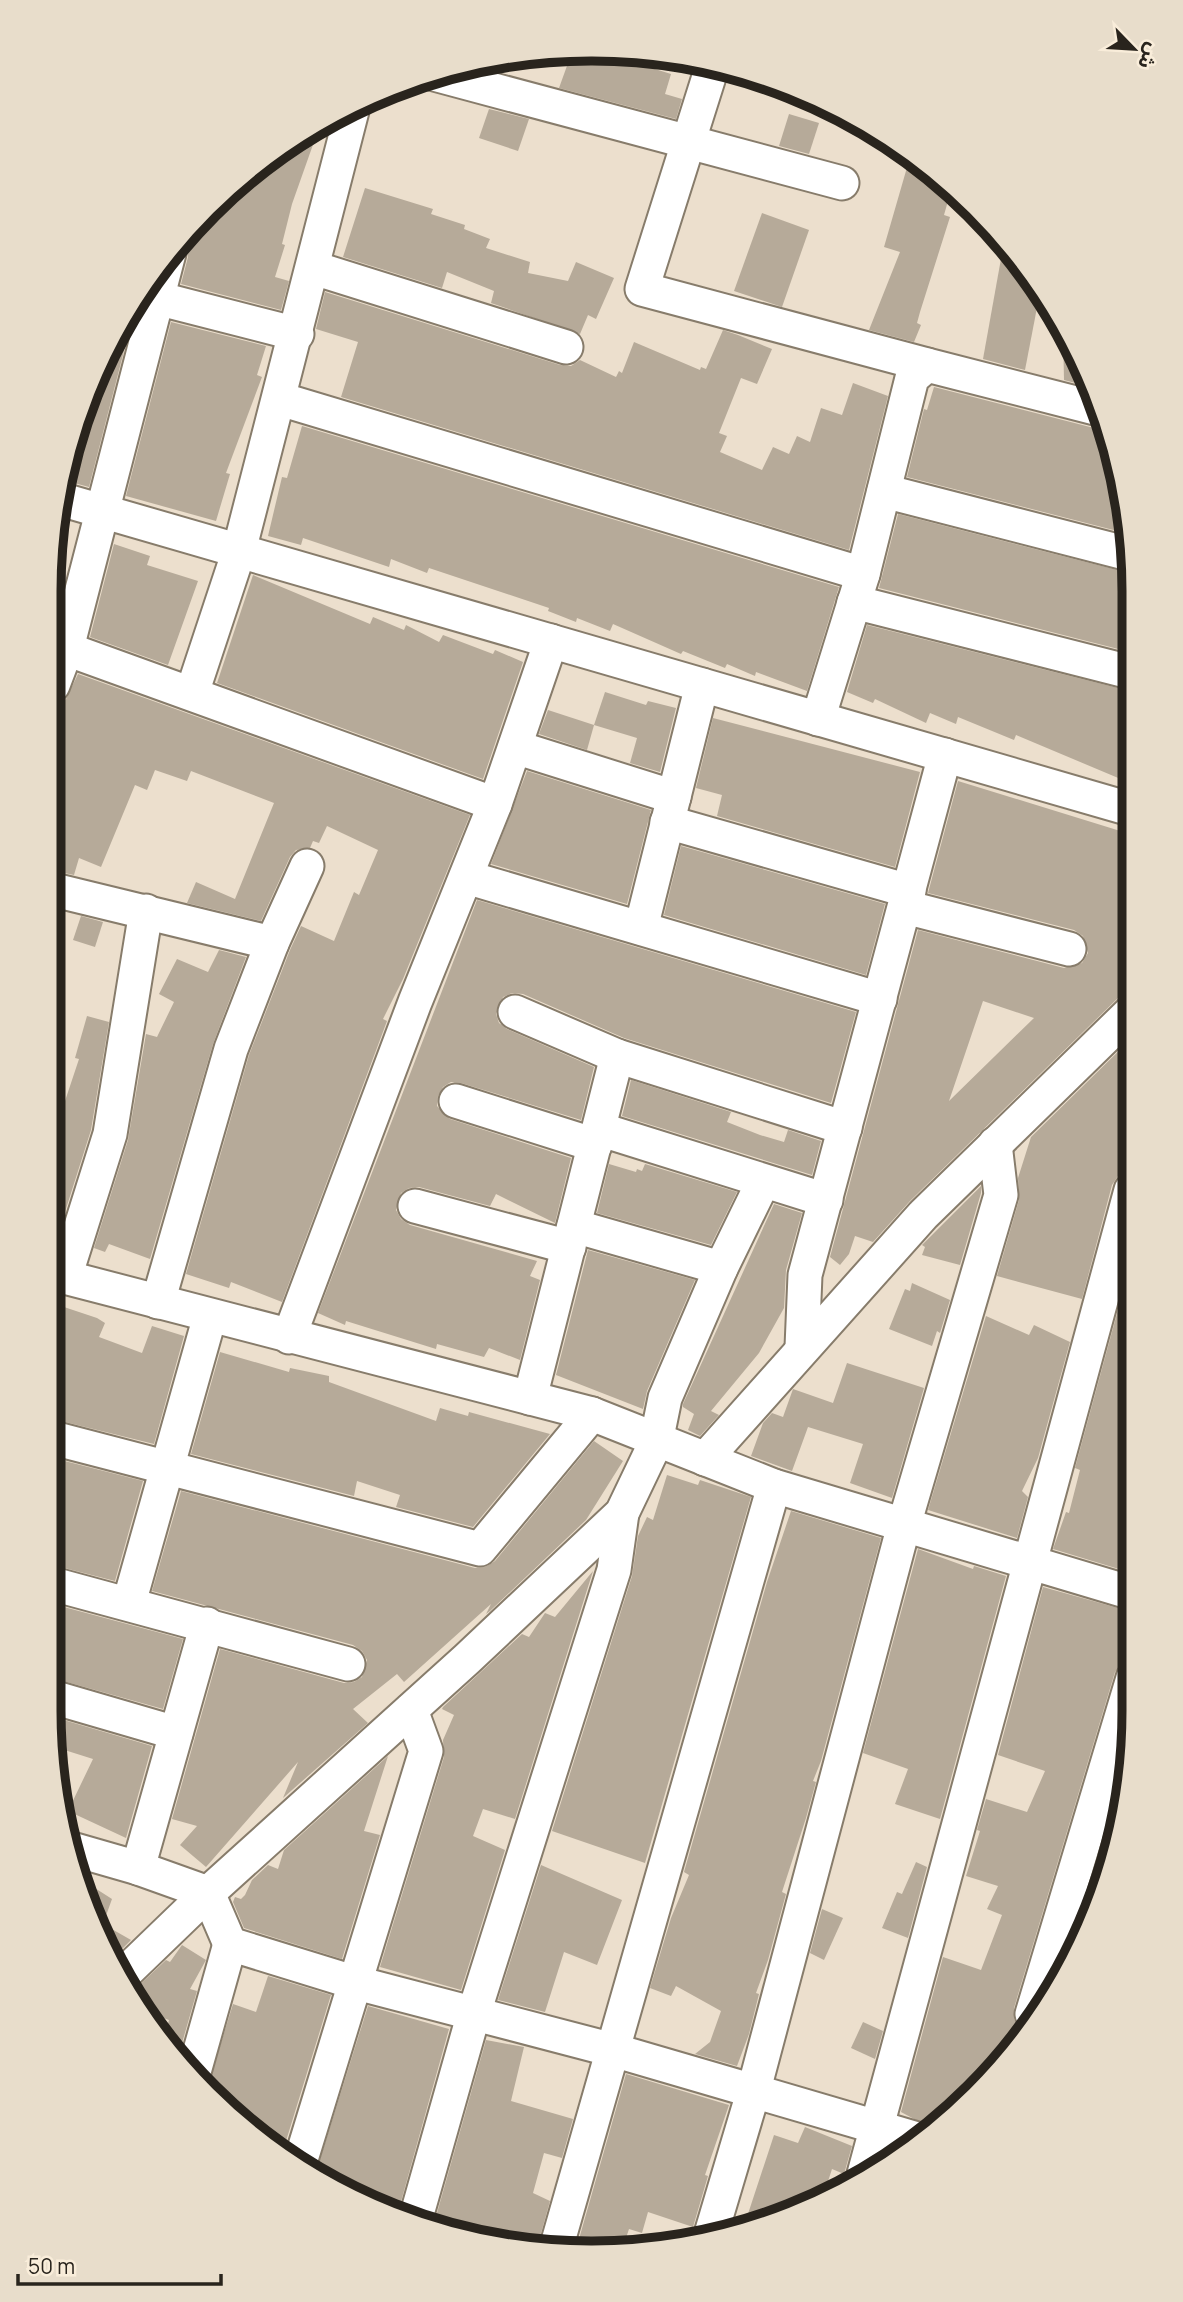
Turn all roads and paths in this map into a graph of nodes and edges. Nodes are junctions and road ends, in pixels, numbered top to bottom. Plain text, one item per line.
1 (710, 74) edge
2 (453, 79) edge
3 (350, 120) edge
4 (687, 142) junction
5 (842, 183) dead end
6 (314, 268) junction
7 (151, 297) edge
8 (148, 302) edge
9 (297, 334) junction
10 (566, 347) dead end
11 (927, 365) junction
12 (280, 399) junction
13 (1088, 406) edge
14 (884, 491) junction
15 (69, 501) edge
16 (100, 510) junction
17 (239, 551) junction
18 (1120, 552) edge
19 (859, 588) junction
20 (61, 635) edge
21 (551, 641) junction
22 (61, 646) edge
23 (1122, 670) edge
24 (702, 685) junction
25 (192, 693) junction
26 (818, 719) junction
27 (515, 747) junction
28 (945, 755) junction
29 (495, 804) junction
30 (1122, 807) edge
31 (671, 809) junction
32 (307, 866) dead end
33 (466, 877) junction
34 (61, 892) edge
35 (907, 899) junction
36 (146, 911) junction
37 (640, 928) junction
38 (272, 943) junction
39 (1069, 949) dead end
40 (880, 999) junction
41 (515, 1012) dead end
42 (1122, 1021) edge
43 (617, 1056) junction
44 (456, 1101) dead end
45 (845, 1128) junction
46 (597, 1137) junction
47 (995, 1144) junction
48 (763, 1182) junction
49 (826, 1200) junction
50 (415, 1206) dead end
51 (1122, 1224) edge
52 (571, 1236) junction
53 (61, 1264) edge
54 (721, 1268) junction
55 (61, 1276) edge
56 (158, 1302) junction
57 (210, 1316) junction
58 (289, 1337) junction
59 (802, 1347) junction
60 (530, 1398) junction
61 (592, 1414) junction
62 (61, 1440) edge
63 (656, 1442) junction
64 (705, 1459) junction
65 (167, 1468) junction
66 (774, 1486) junction
67 (622, 1513) junction
68 (904, 1525) junction
69 (1032, 1563) junction
70 (61, 1586) edge
71 (1122, 1590) edge
72 (130, 1603) junction
73 (206, 1624) junction
74 (348, 1664) dead end
75 (61, 1699) edge
76 (411, 1710) junction
77 (1122, 1715) edge
78 (176, 1733) junction
79 (80, 1851) edge
80 (138, 1868) junction
81 (208, 1893) junction
82 (230, 1944) junction
83 (129, 1969) edge
84 (353, 1982) junction
85 (1037, 1997) edge
86 (474, 2013) junction
87 (613, 2050) junction
88 (196, 2063) edge
89 (753, 2093) junction
90 (876, 2128) junction
91 (907, 2136) edge
92 (302, 2155) edge
93 (867, 2164) edge
94 (418, 2212) edge
95 (713, 2227) edge
96 (558, 2240) edge

1 - 4 street
2 - 4 street
3 - 6 street
4 - 5 street
4 - 11 street
6 - 9 street
6 - 10 street
7 - 9 street
8 - 16 street
9 - 12 street
11 - 13 street
11 - 14 street
12 - 17 street
12 - 19 street
14 - 18 street
14 - 19 street
15 - 16 street
16 - 17 street
16 - 20 street
17 - 21 street
17 - 25 street
19 - 23 street
19 - 26 street
21 - 24 street
21 - 27 street
22 - 25 street
24 - 26 street
24 - 31 street
25 - 29 street
26 - 28 street
27 - 29 street
27 - 31 street
28 - 30 street
28 - 35 street
29 - 33 street
31 - 35 street
31 - 37 street
32 - 38 street
33 - 37 street
33 - 58 street
34 - 36 street
35 - 39 street
35 - 40 street
36 - 38 street
36 - 53 street
37 - 40 street
38 - 56 street
40 - 45 street
41 - 43 street
42 - 47 street
43 - 45 street
43 - 46 street
44 - 46 street
45 - 49 street
46 - 48 street
46 - 52 street
47 - 59 street
47 - 68 street
48 - 49 street
48 - 54 street
49 - 59 street
50 - 52 street
51 - 69 street
52 - 54 street
52 - 60 street
54 - 63 street
55 - 56 street
56 - 57 street
57 - 58 street
57 - 65 street
58 - 60 street
59 - 64 street
60 - 61 street
61 - 63 street
61 - 65 street
62 - 65 street
63 - 64 street
63 - 67 street
64 - 66 street
65 - 72 street
66 - 68 street
66 - 87 street
67 - 76 street
67 - 86 street
68 - 69 street
68 - 89 street
69 - 71 street
69 - 90 street
70 - 72 street
72 - 73 street
73 - 74 street
73 - 78 street
75 - 78 street
76 - 81 street
76 - 84 street
77 - 85 street
78 - 80 street
79 - 80 street
80 - 81 street
81 - 82 street
81 - 83 street
82 - 84 street
82 - 88 street
84 - 86 street
84 - 92 street
86 - 87 street
86 - 94 street
87 - 89 street
87 - 96 street
89 - 90 street
89 - 95 street
90 - 91 street
90 - 93 street

